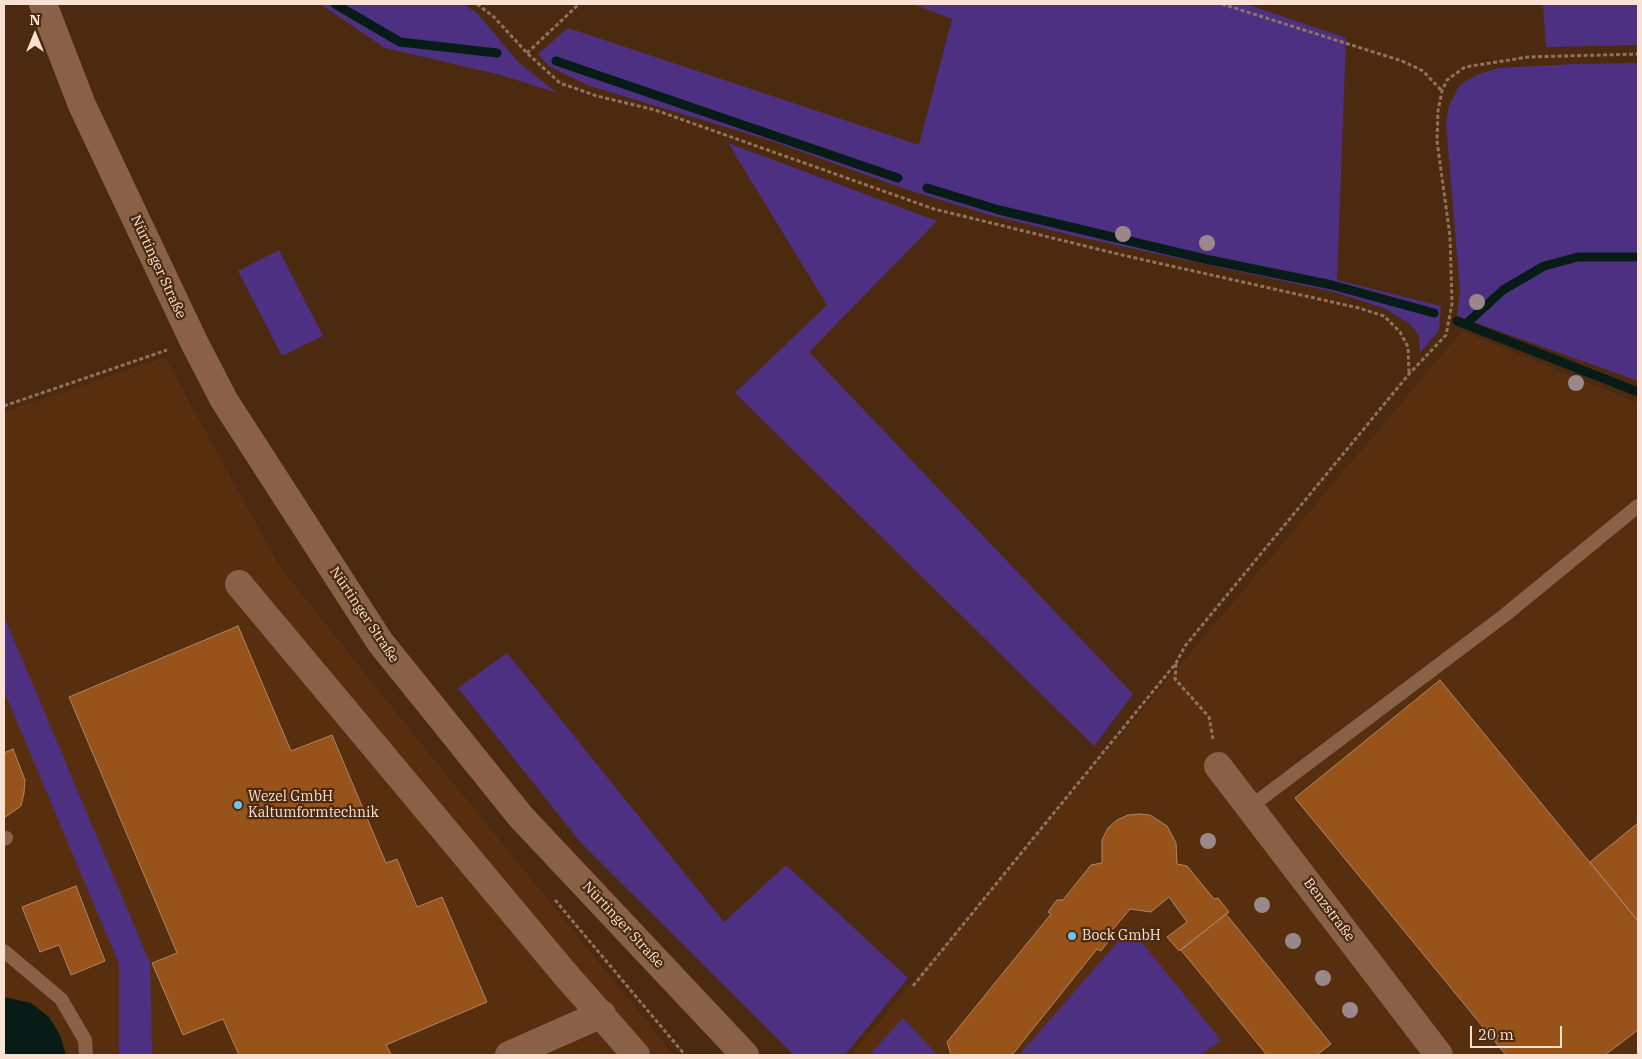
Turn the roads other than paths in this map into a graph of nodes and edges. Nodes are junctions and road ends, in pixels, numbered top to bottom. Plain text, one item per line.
1 (43, 4) edge
2 (1638, 506) edge
3 (239, 584) dead end
4 (1218, 766) road end
5 (1250, 807) junction
6 (4, 951) edge
7 (602, 1014) junction
8 (86, 1055) edge
9 (509, 1055) edge
10 (636, 1055) edge
11 (745, 1055) edge
12 (1439, 1055) edge

1 - 11 main road, Nürtinger Straße
2 - 5 lane
3 - 7 main road
4 - 5 main road, Benzstraße
5 - 12 main road, Benzstraße
6 - 8 lane
7 - 9 main road
7 - 10 main road

